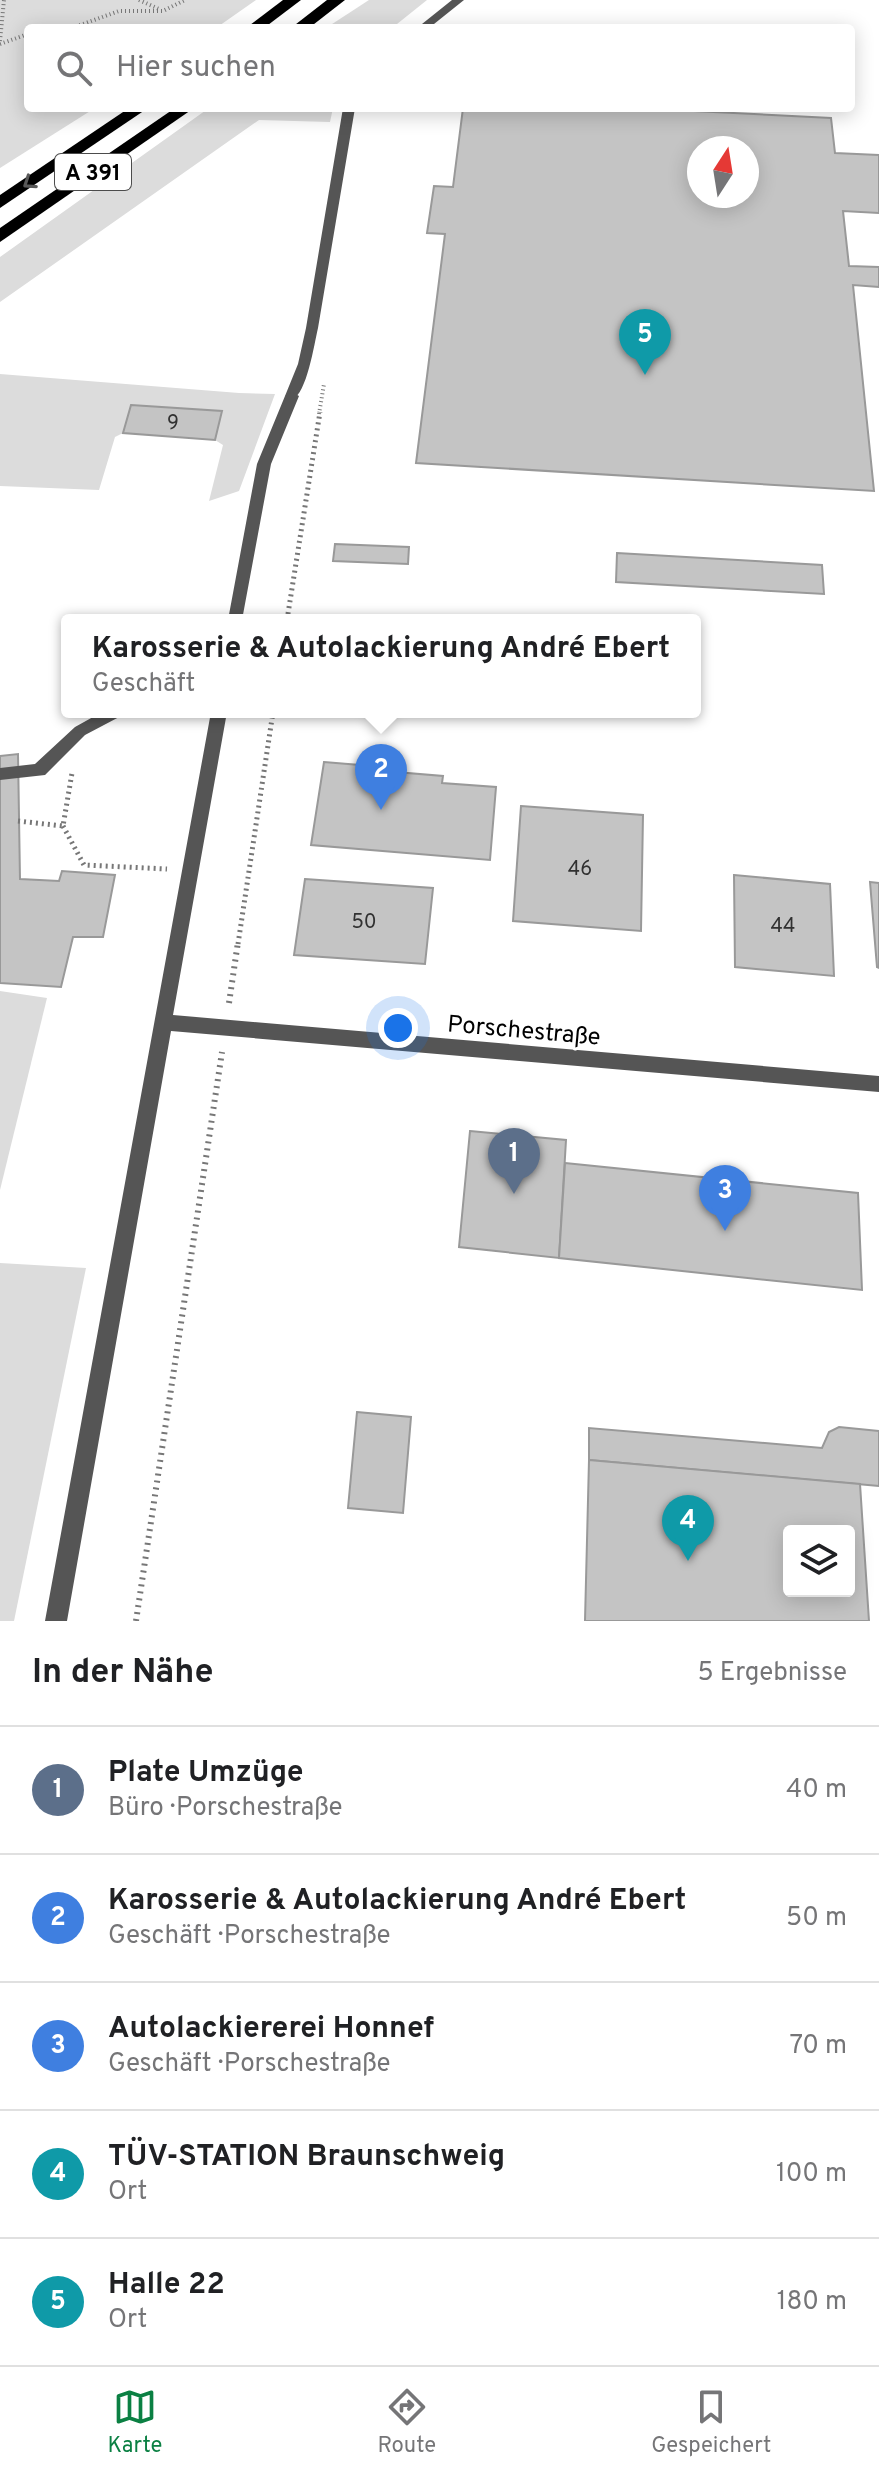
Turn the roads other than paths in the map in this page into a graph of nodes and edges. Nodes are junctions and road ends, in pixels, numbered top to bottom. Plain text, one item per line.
1 (293, 0) edge
2 (337, 0) edge
3 (459, 0) edge
4 (260, 24) edge
5 (304, 24) edge
6 (427, 24) edge
7 (134, 112) edge
8 (180, 112) edge
9 (348, 112) edge
10 (0, 203) edge
11 (0, 236) edge
12 (236, 614) edge
13 (105, 718) edge
14 (218, 718) edge
15 (0, 774) edge
16 (165, 1022) junction
17 (879, 1084) edge
18 (56, 1621) edge

1 - 4 highway
2 - 5 highway
3 - 6 street
7 -> 10 highway, A 391
8 - 11 highway, A 391
9 - 12 street
13 - 15 street
14 - 16 street
16 - 17 street, Porschestraße
16 - 18 street

